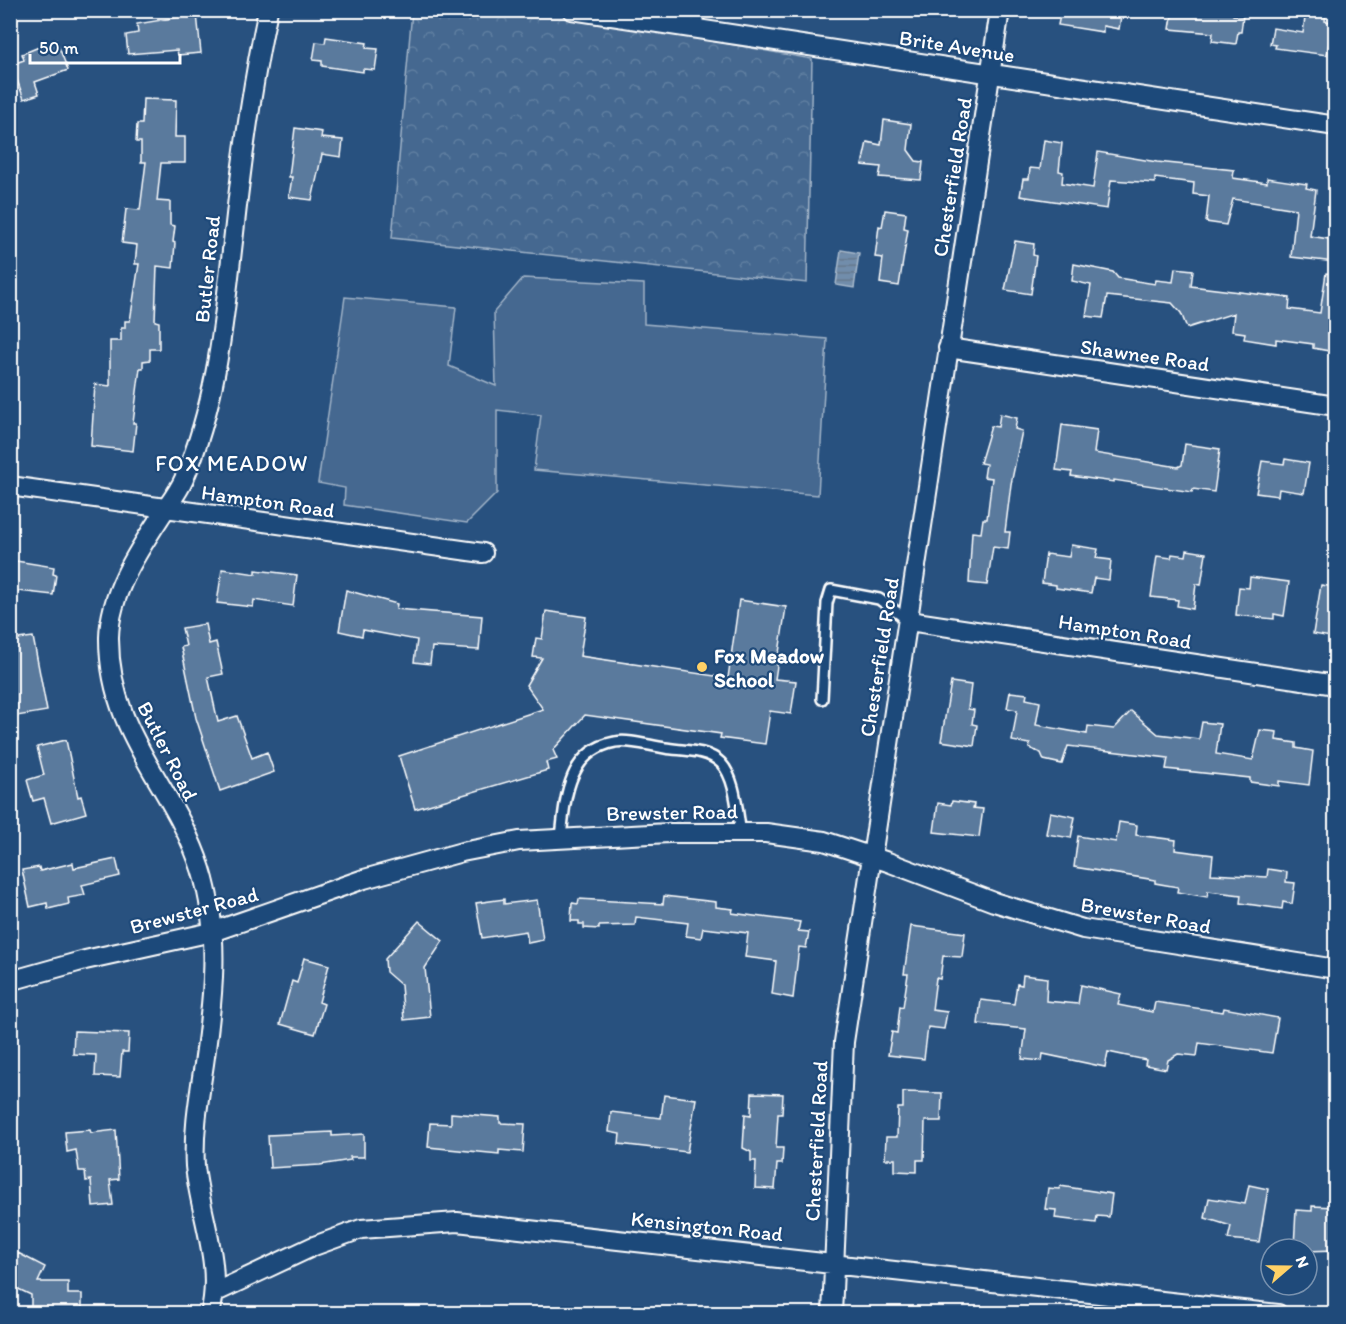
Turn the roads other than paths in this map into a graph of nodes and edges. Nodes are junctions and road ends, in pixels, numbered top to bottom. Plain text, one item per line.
1 (268, 10) edge
2 (572, 10) edge
3 (699, 10) edge
4 (1000, 10) edge
5 (696, 29) junction
6 (990, 74) junction
7 (1335, 126) edge
8 (948, 348) junction
9 (1335, 406) edge
10 (10, 486) edge
11 (165, 509) junction
12 (483, 553) dead end
13 (909, 621) junction
14 (1335, 685) edge
15 (822, 699) dead end
16 (741, 833) junction
17 (561, 838) junction
18 (872, 856) junction
19 (212, 932) junction
20 (1335, 969) edge
21 (10, 981) edge
22 (834, 1263) junction
23 (216, 1292) junction
24 (210, 1314) edge
25 (832, 1314) edge
26 (1278, 1314) edge

1 - 11 street, Butler Road
2 - 5 street, Brite Avenue
3 - 5 lane
4 - 6 street, Chesterfield Road
5 - 6 street, Brite Avenue
6 - 7 street, Brite Avenue
6 - 8 street, Chesterfield Road
8 - 9 street, Shawnee Road
8 - 13 street, Chesterfield Road
10 - 11 street, Hampton Road
11 - 12 street, Hampton Road
11 - 19 street, Butler Road
13 - 14 street, Hampton Road
13 - 15 lane
13 - 18 street, Chesterfield Road
16 - 17 street, Brewster Road
16 - 17 lane
16 - 18 street, Brewster Road
17 - 19 street, Brewster Road
18 - 20 street, Brewster Road
18 - 22 street, Chesterfield Road
19 - 21 street, Brewster Road
19 - 23 street, Butler Road
22 - 23 street, Kensington Road
22 - 25 street, Chesterfield Road
22 - 26 street, Kensington Road
23 - 24 street, Butler Road

